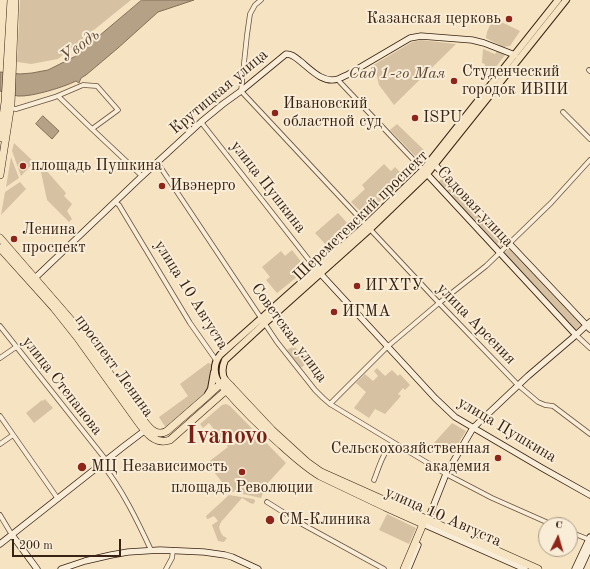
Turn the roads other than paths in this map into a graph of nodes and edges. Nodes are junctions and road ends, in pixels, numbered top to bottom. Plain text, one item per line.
1 (11, 0) edge
2 (16, 0) edge
3 (261, 0) edge
4 (558, 0) edge
5 (566, 0) edge
6 (517, 57) junction
7 (10, 62) junction
8 (338, 80) junction
9 (241, 91) junction
10 (58, 96) junction
11 (9, 105) junction
12 (563, 112) dead end
13 (201, 122) junction
14 (92, 129) junction
15 (0, 138) edge
16 (590, 139) edge
17 (2, 151) edge
18 (590, 160) edge
19 (157, 162) junction
20 (435, 165) junction
21 (425, 172) junction
22 (0, 175) edge
23 (142, 176) junction
24 (115, 202) junction
25 (368, 227) junction
26 (0, 238) edge
27 (509, 243) junction
28 (0, 248) edge
29 (499, 252) junction
30 (319, 271) junction
31 (35, 278) junction
32 (439, 303) junction
33 (263, 321) junction
34 (589, 325) edge
35 (0, 326) edge
36 (576, 335) junction
37 (16, 347) junction
38 (387, 347) junction
39 (590, 348) edge
40 (0, 358) edge
41 (216, 360) junction
42 (223, 365) joint
43 (215, 367) junction
44 (223, 382) junction
45 (518, 385) junction
46 (228, 388) junction
47 (206, 398) junction
48 (218, 398) junction
49 (233, 398) junction
50 (330, 404) junction
51 (0, 416) edge
52 (474, 428) junction
53 (147, 429) junction
54 (590, 434) edge
55 (13, 435) junction
56 (393, 443) junction
57 (0, 444) edge
58 (104, 462) junction
59 (446, 474) junction
60 (374, 480) dead end
61 (590, 495) edge
62 (58, 499) junction
63 (266, 502) dead end
64 (0, 515) edge
65 (538, 518) edge
66 (425, 523) junction
67 (12, 535) junction
68 (578, 535) edge
69 (590, 539) edge
70 (0, 544) edge
71 (590, 547) edge
72 (151, 550) junction
73 (173, 550) junction
74 (493, 552) junction
75 (37, 569) edge
76 (61, 569) edge
77 (166, 569) edge
78 (258, 569) edge
79 (384, 569) edge
80 (404, 569) edge
81 (408, 569) edge
82 (525, 569) edge
83 (538, 569) edge
84 (575, 569) edge
85 (580, 569) edge

1 - 7 highway
2 - 7 highway
3 - 9 street
4 - 6 main road, Шереметевский проспект
5 - 6 main road, Шереметевский проспект
6 - 8 street
6 - 20 main road, Шереметевский проспект
6 - 21 main road, Шереметевский проспект
7 - 11 highway
8 - 9 street, Крутицкая улица
8 - 21 street, Садовая улица
9 - 13 street, Крутицкая улица
9 - 25 street, улица Арсения
10 - 11 street
10 - 14 street
10 - 14 street
11 - 15 highway
11 - 17 highway
12 - 16 street
13 - 19 street, Крутицкая улица
13 - 30 street, улица Пушкина
14 - 23 street
17 - 22 highway
18 - 27 street
19 - 23 street, Крутицкая улица
19 - 33 street, Советская улица
20 - 21 main road, Шереметевский проспект
20 - 27 street, Садовая улица
21 - 25 main road, Шереметевский проспект
21 - 29 street, Садовая улица
23 - 24 street, Крутицкая улица
24 - 31 street, Крутицкая улица
24 - 41 street, улица 10 Августа
25 - 30 main road, Шереметевский проспект
25 - 32 street, улица Арсения
26 - 31 highway, проспект Ленина
27 - 29 street
27 - 34 street, Садовая улица
28 - 53 highway, проспект Ленина
29 - 32 street
29 - 36 street, Садовая улица
30 - 33 main road, Шереметевский проспект
30 - 38 street, улица Пушкина
31 - 53 highway, проспект Ленина
32 - 38 street
32 - 45 street, улица Арсения
33 - 41 main road, Шереметевский проспект
33 - 42 main road, Шереметевский проспект
33 - 50 street, Советская улица
34 - 36 street
35 - 37 street, улица Степанова
36 - 39 street
36 - 45 street
37 - 40 street
37 - 58 street, улица Степанова
38 - 50 street
38 - 52 street, улица Пушкина
41 - 43 main road, улица 10 Августа
42 - 44 main road, улица 10 Августа
43 - 44 main road, улица 10 Августа
43 - 47 main road
44 - 46 highway, улица 10 Августа
44 - 47 highway, проспект Ленина
45 - 52 street
45 - 54 street, улица Арсения
46 - 48 highway, проспект Ленина
46 - 49 highway, улица 10 Августа
46 - 66 highway, улица 10 Августа
47 - 53 highway, проспект Ленина
48 - 49 highway
48 - 53 highway, проспект Ленина
49 - 66 highway, улица 10 Августа
50 - 56 street, Советская улица
51 - 55 street
52 - 59 street
52 - 61 street, улица Пушкина
53 - 58 street
55 - 57 street
55 - 62 street
56 - 59 street, Советская улица
56 - 60 street
58 - 62 street
58 - 72 street, улица Степанова
59 - 65 street, Советская улица
59 - 66 street
62 - 67 street
63 - 79 street
64 - 67 street
66 - 74 highway, улица 10 Августа
66 - 80 highway
66 - 81 street
67 - 70 street
67 - 75 street
68 - 69 street
69 - 84 street
71 - 85 street
72 - 73 street
72 - 76 street
73 - 77 street
73 - 78 street
74 - 82 street, улица 10 Августа
74 - 83 highway, улица 10 Августа

